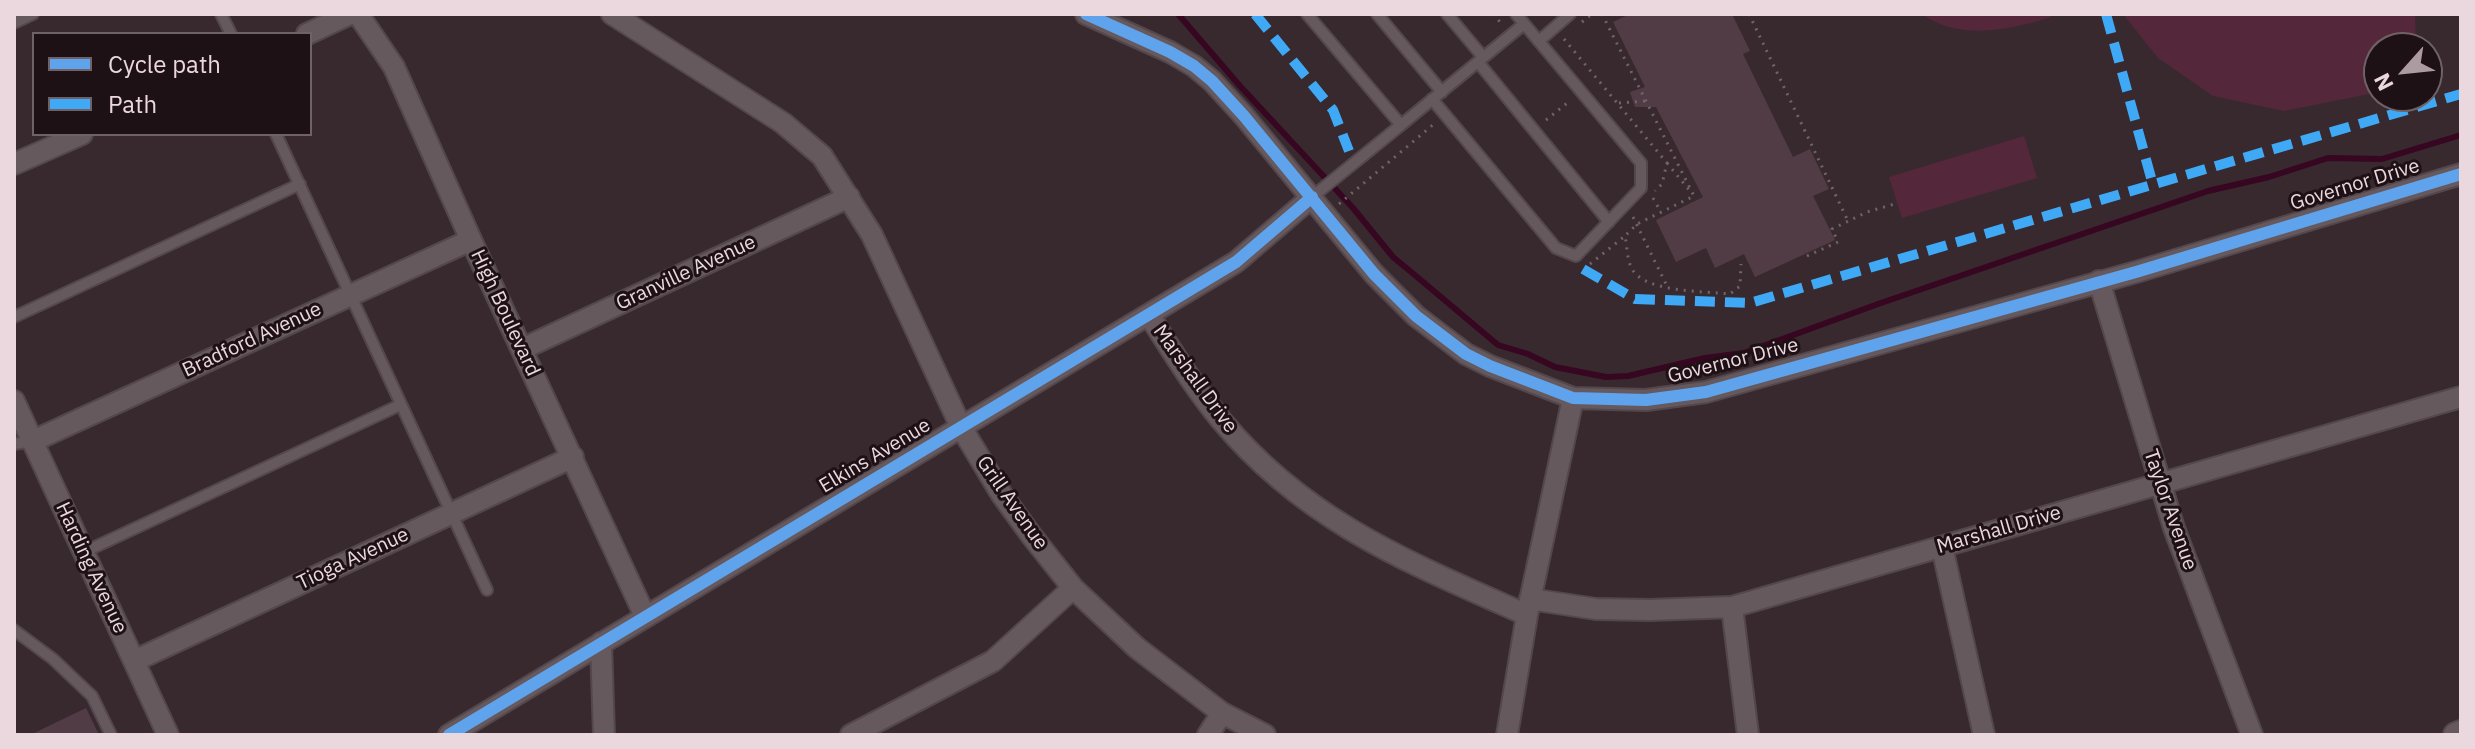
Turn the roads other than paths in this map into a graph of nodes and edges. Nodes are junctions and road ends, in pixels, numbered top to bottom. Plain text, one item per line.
1 (33, 14) edge
2 (221, 14) edge
3 (350, 14) edge
4 (358, 14) edge
5 (612, 14) edge
6 (1086, 14) edge
7 (1307, 14) edge
8 (1377, 14) edge
9 (1447, 14) edge
10 (1516, 14) edge
11 (1570, 14) edge
12 (14, 23) edge
13 (1524, 24) junction
14 (230, 32) edge
15 (311, 32) edge
16 (1539, 41) junction
17 (1480, 60) junction
18 (1437, 95) junction
19 (1401, 125) junction
20 (77, 136) edge
21 (277, 136) edge
22 (14, 164) edge
23 (2461, 174) edge
24 (300, 184) junction
25 (849, 197) junction
26 (1312, 197) junction
27 (1609, 222) junction
28 (471, 240) junction
29 (2099, 281) junction
30 (351, 295) junction
31 (1149, 315) junction
32 (14, 317) edge
33 (522, 349) junction
34 (2461, 397) edge
35 (1573, 398) junction
36 (14, 401) edge
37 (400, 405) junction
38 (961, 427) junction
39 (23, 443) edge
40 (573, 457) junction
41 (2160, 485) junction
42 (451, 514) junction
43 (1942, 547) junction
44 (84, 552) junction
45 (1073, 588) junction
46 (487, 590) dead end
47 (1529, 607) junction
48 (1732, 607) junction
49 (645, 616) junction
50 (14, 630) edge
51 (601, 643) junction
52 (134, 661) junction
53 (1222, 713) junction
54 (111, 735) edge
55 (168, 735) edge
56 (449, 735) edge
57 (604, 735) edge
58 (851, 735) edge
59 (1208, 735) edge
60 (1265, 735) edge
61 (1507, 735) edge
62 (1748, 735) edge
63 (1984, 735) edge
64 (2252, 735) edge

1 - 12 lane
2 - 14 lane
3 - 15 street
4 - 28 street, High Boulevard
5 - 25 street, Grill Avenue
6 - 26 street, Governor Drive
7 - 19 lane
8 - 18 lane
9 - 17 lane
10 - 13 lane
11 - 16 lane
13 - 16 lane
13 - 17 lane
16 - 27 lane
17 - 18 lane
17 - 27 lane
18 - 19 lane
18 - 27 lane
19 - 26 lane
20 - 22 street
21 - 24 lane
23 - 29 street, Governor Drive
24 - 30 lane
24 - 32 lane
25 - 33 street, Granville Avenue
25 - 38 street, Grill Avenue
26 - 31 street, Elkins Avenue
26 - 35 street, Governor Drive
28 - 30 street, Bradford Avenue
28 - 33 street, High Boulevard
29 - 35 street, Governor Drive
29 - 41 street, Taylor Avenue
30 - 37 lane
30 - 39 street, Bradford Avenue
31 - 38 street, Elkins Avenue
31 - 47 street, Marshall Drive
33 - 40 street, High Boulevard
34 - 41 street, Marshall Drive
35 - 47 street
36 - 39 street, Harding Avenue
37 - 42 lane
37 - 44 lane
38 - 45 street, Grill Avenue
38 - 49 street, Elkins Avenue
39 - 44 street, Harding Avenue
40 - 42 street, Tioga Avenue
40 - 49 street, High Boulevard
41 - 43 street, Marshall Drive
41 - 64 street, Taylor Avenue
42 - 46 lane
42 - 52 street, Tioga Avenue
43 - 48 street, Marshall Drive
43 - 63 street
44 - 52 street, Harding Avenue
45 - 53 street, Grill Avenue
45 - 58 street
47 - 48 street, Marshall Drive
47 - 61 street
48 - 62 street
49 - 51 street, Elkins Avenue
50 - 54 lane
51 - 56 street, Elkins Avenue
51 - 57 street
52 - 55 street, Harding Avenue
53 - 59 street
53 - 60 street, Grill Avenue

